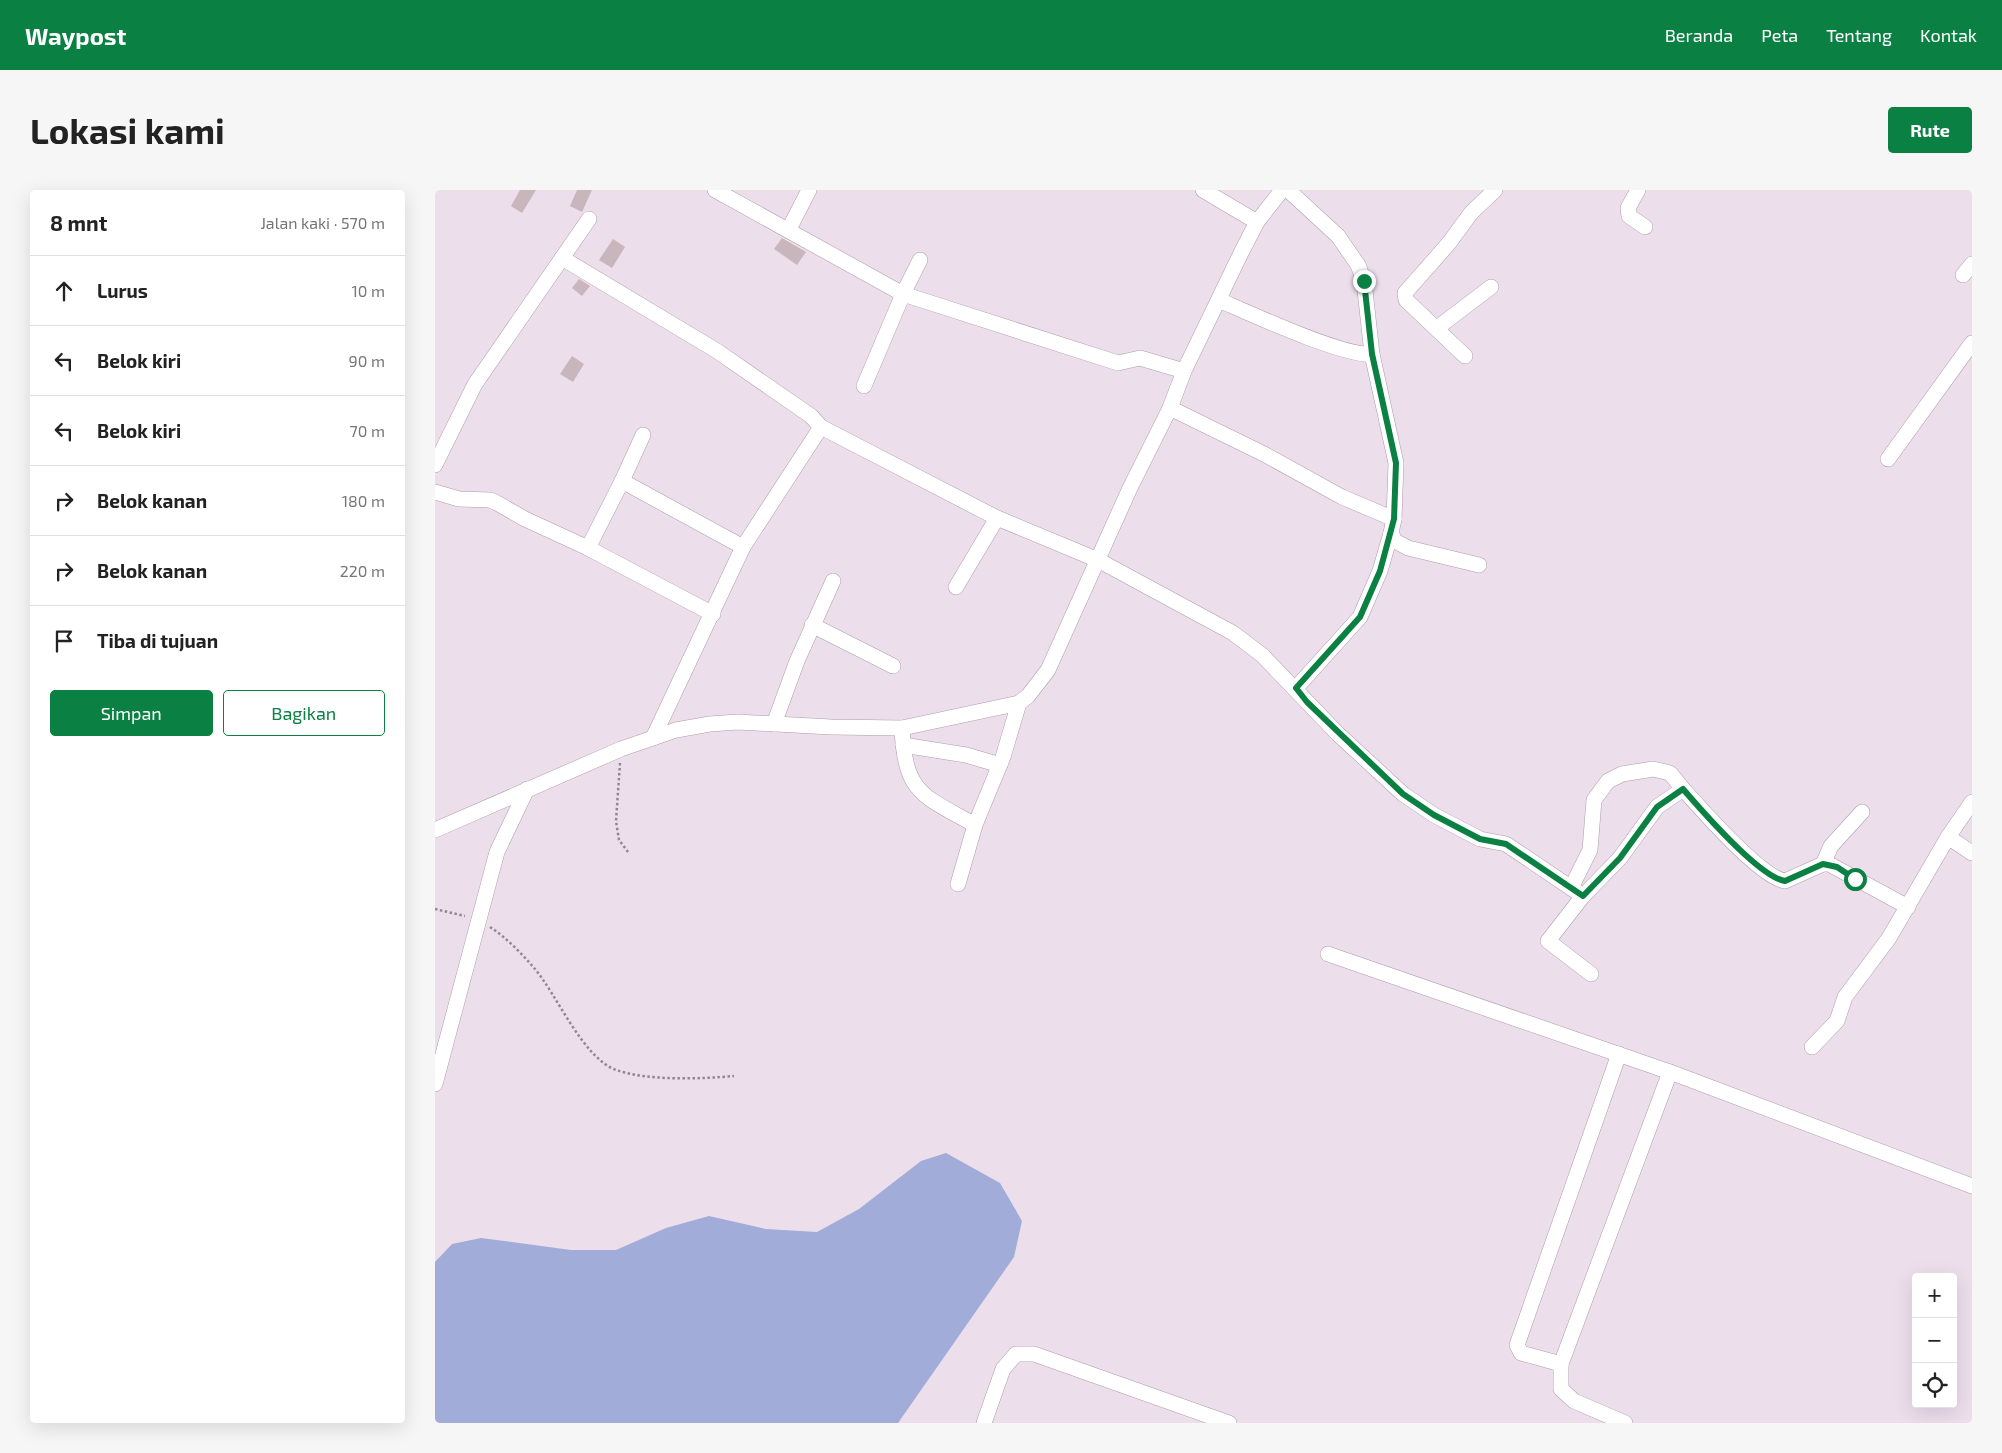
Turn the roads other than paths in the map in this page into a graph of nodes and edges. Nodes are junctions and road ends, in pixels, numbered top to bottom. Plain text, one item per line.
1 (715, 190) edge
2 (809, 190) edge
3 (1203, 190) edge
4 (1282, 190) edge
5 (1288, 190) edge
6 (1495, 190) edge
7 (1638, 190) edge
8 (589, 219) dead end
9 (1257, 222) junction
10 (1645, 227) dead end
11 (789, 229) junction
12 (562, 258) junction
13 (920, 260) dead end
14 (1491, 287) dead end
15 (903, 294) junction
16 (1219, 300) junction
17 (1437, 328) junction
18 (1972, 343) edge
19 (1372, 354) junction
20 (1465, 356) dead end
21 (1184, 371) junction
22 (863, 386) dead end
23 (1170, 408) junction
24 (821, 427) junction
25 (643, 435) dead end
26 (1888, 459) dead end
27 (435, 465) edge
28 (622, 481) junction
29 (435, 492) edge
30 (997, 518) junction
31 (1393, 526) junction
32 (743, 546) junction
33 (588, 548) junction
34 (1098, 560) junction
35 (1479, 566) dead end
36 (833, 582) dead end
37 (956, 587) dead end
38 (713, 614) junction
39 (812, 625) junction
40 (893, 666) dead end
41 (1296, 688) junction
42 (1019, 703) junction
43 (774, 724) junction
44 (902, 728) junction
45 (653, 738) junction
46 (903, 745) junction
47 (1000, 765) junction
48 (527, 789) junction
49 (1683, 789) junction
50 (1972, 802) edge
51 (1862, 812) dead end
52 (975, 825) junction
53 (435, 830) edge
54 (1948, 837) junction
55 (1972, 853) edge
56 (1823, 864) junction
57 (959, 884) dead end
58 (1577, 892) junction
59 (1908, 907) junction
60 (1328, 954) dead end
61 (1591, 974) dead end
62 (1811, 1047) dead end
63 (1619, 1054) junction
64 (1670, 1072) junction
65 (435, 1084) edge
66 (1972, 1186) edge
67 (1561, 1364) junction
68 (1223, 1422) edge
69 (984, 1423) edge
70 (1625, 1423) edge

1 - 11 street
2 - 11 street
3 - 9 street
4 - 9 street
5 - 19 street
6 - 17 street
7 - 10 street
8 - 12 street
9 - 16 street
11 - 15 street
12 - 24 street
12 - 27 street
13 - 15 street
14 - 17 street
15 - 21 street
15 - 22 street
16 - 19 street
16 - 21 street
17 - 20 street
18 - 26 street
19 - 31 street
21 - 23 street
23 - 31 street
23 - 34 street
24 - 30 street
24 - 32 street
25 - 28 street
28 - 32 street
28 - 33 street
29 - 33 street
30 - 34 street
30 - 37 street
31 - 35 street
31 - 41 street
32 - 38 street
33 - 38 street
34 - 41 street
34 - 42 street
36 - 39 street
38 - 45 street
39 - 40 street
39 - 43 street
41 - 58 street
42 - 44 street
42 - 47 street
43 - 44 street
43 - 45 street
44 - 46 street
45 - 48 street
46 - 47 street
46 - 52 street
47 - 52 street
48 - 53 street
48 - 65 street
49 - 56 street
49 - 58 street
49 - 58 street
50 - 54 street
51 - 56 street
52 - 57 street
54 - 55 street
54 - 59 street
56 - 59 street
58 - 61 street
59 - 62 street
60 - 63 street
63 - 64 street
63 - 67 street
64 - 66 street
64 - 67 street
67 - 70 street
68 - 69 street

